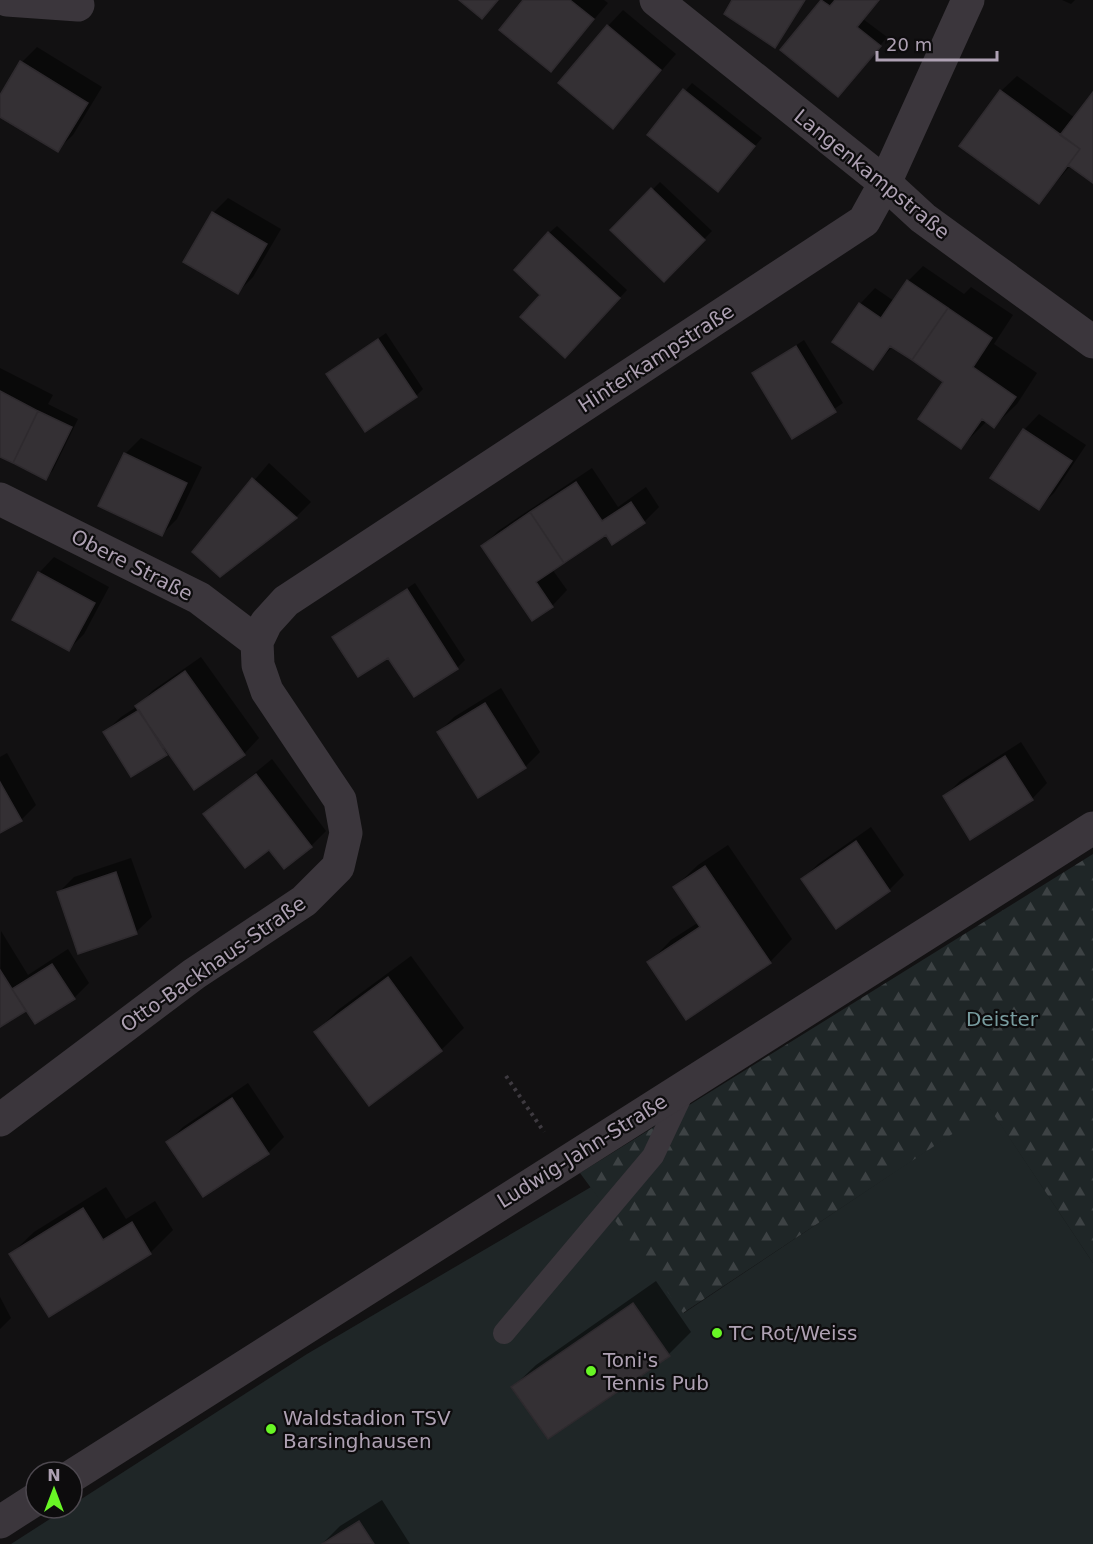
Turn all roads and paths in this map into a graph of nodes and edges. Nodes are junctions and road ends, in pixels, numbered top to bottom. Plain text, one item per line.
1 (8, 0) edge
2 (656, 0) edge
3 (968, 0) edge
4 (78, 5) dead end
5 (885, 183) junction
6 (1093, 342) edge
7 (0, 499) edge
8 (257, 642) junction
9 (1093, 828) edge
10 (506, 1076) dead end
11 (686, 1085) junction
12 (0, 1120) edge
13 (564, 1162) junction
14 (504, 1333) dead end
15 (84, 1468) edge
16 (24, 1507) edge
17 (0, 1522) edge

1 - 4 street
2 - 5 street, Langenkampstraße
3 - 5 street, Hinterkampstraße
5 - 6 street, Langenkampstraße
5 - 8 street, Hinterkampstraße
7 - 8 street, Obere Straße
8 - 12 street, Otto-Backhaus-Straße
9 - 11 street, Ludwig-Jahn-Straße
10 - 13 path
11 - 13 street, Ludwig-Jahn-Straße
11 - 14 lane
13 - 15 street, Ludwig-Jahn-Straße
16 - 17 street

